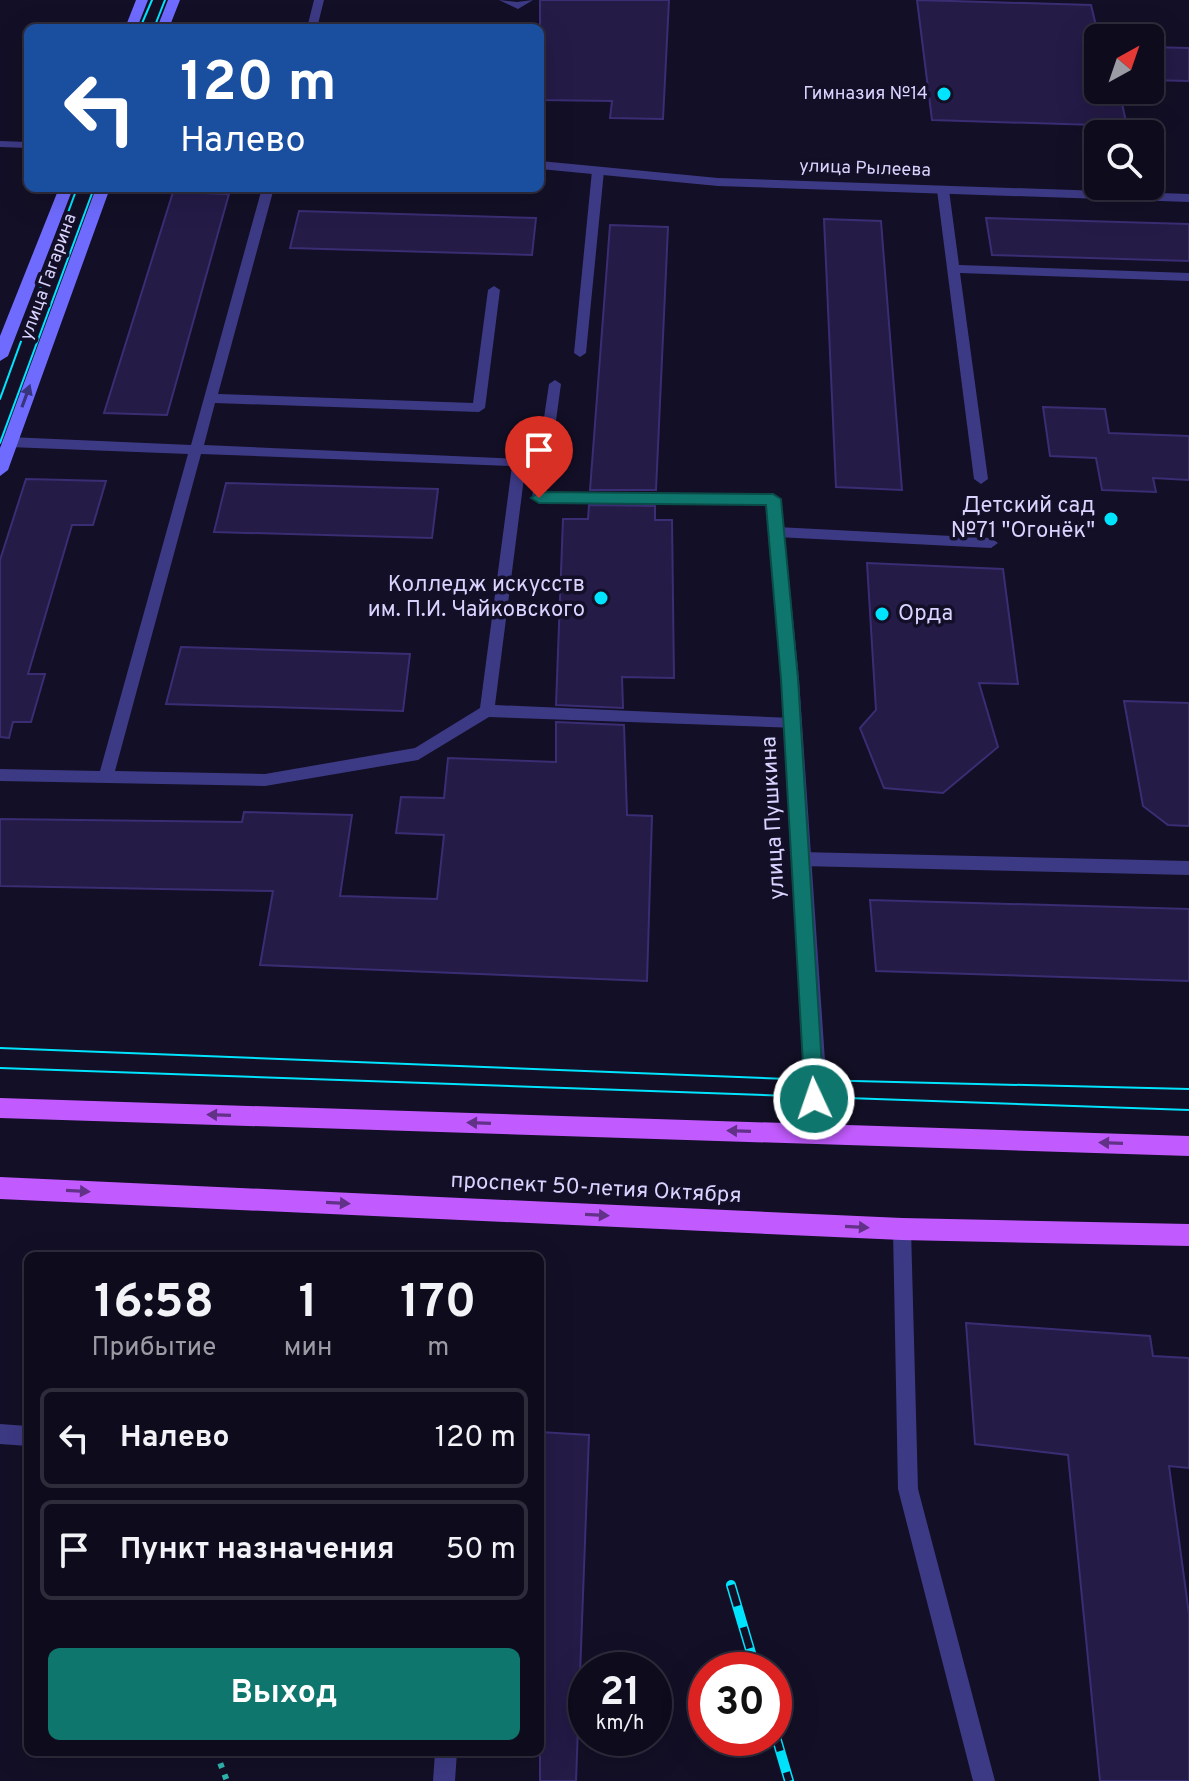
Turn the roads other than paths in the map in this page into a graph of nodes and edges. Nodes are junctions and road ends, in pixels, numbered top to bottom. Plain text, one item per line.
1 (142, 0) edge
2 (174, 0) edge
3 (319, 0) edge
4 (504, 0) edge
5 (528, 0) edge
6 (133, 24) edge
7 (165, 24) edge
8 (313, 24) edge
9 (0, 144) edge
10 (24, 145) edge
11 (544, 165) edge
12 (598, 171) junction
13 (943, 190) junction
14 (64, 192) edge
15 (102, 192) edge
16 (267, 192) edge
17 (1189, 198) edge
18 (954, 269) junction
19 (1189, 277) edge
20 (494, 290) dead end
21 (580, 353) dead end
22 (0, 356) edge
23 (555, 384) dead end
24 (210, 398) junction
25 (9, 442) junction
26 (196, 450) junction
27 (0, 470) edge
28 (981, 479) dead end
29 (773, 499) joint
30 (777, 532) junction
31 (991, 543) dead end
32 (487, 711) junction
33 (792, 724) junction
34 (0, 775) edge
35 (106, 777) junction
36 (800, 859) junction
37 (1189, 868) edge
38 (0, 1108) edge
39 (819, 1134) junction
40 (1189, 1146) edge
41 (0, 1188) edge
42 (902, 1229) junction
43 (1189, 1235) edge
44 (0, 1434) edge
45 (24, 1436) edge
46 (446, 1756) edge
47 (444, 1781) edge
48 (984, 1781) edge

1 - 6 street
2 - 7 street
3 - 8 lane
4 - 5 lane
9 - 10 lane
11 - 12 street, улица Рылеева
12 - 13 street, улица Рылеева
12 - 21 lane
13 - 17 street, улица Рылеева
13 - 18 lane
14 - 22 street, улица Гагарина
25 -> 15 street, улица Гагарина
16 - 24 lane
18 - 19 lane
18 - 28 lane
20 - 24 lane
23 - 29 lane
24 - 26 lane
25 - 26 lane
25 - 27 street, улица Гагарина
26 - 32 lane
26 - 35 lane
29 - 30 street, улица Пушкина
30 - 31 lane
30 - 33 street, улица Пушкина
32 - 33 lane
32 - 35 lane
33 - 36 street, улица Пушкина
34 - 35 lane
36 - 37 lane
36 - 39 street, улица Пушкина
39 -> 38 main road
40 -> 39 main road
41 -> 42 main road, проспект 50-летия Октября
42 - 43 main road, проспект 50-летия Октября
42 - 48 lane
44 - 45 lane
46 - 47 lane

